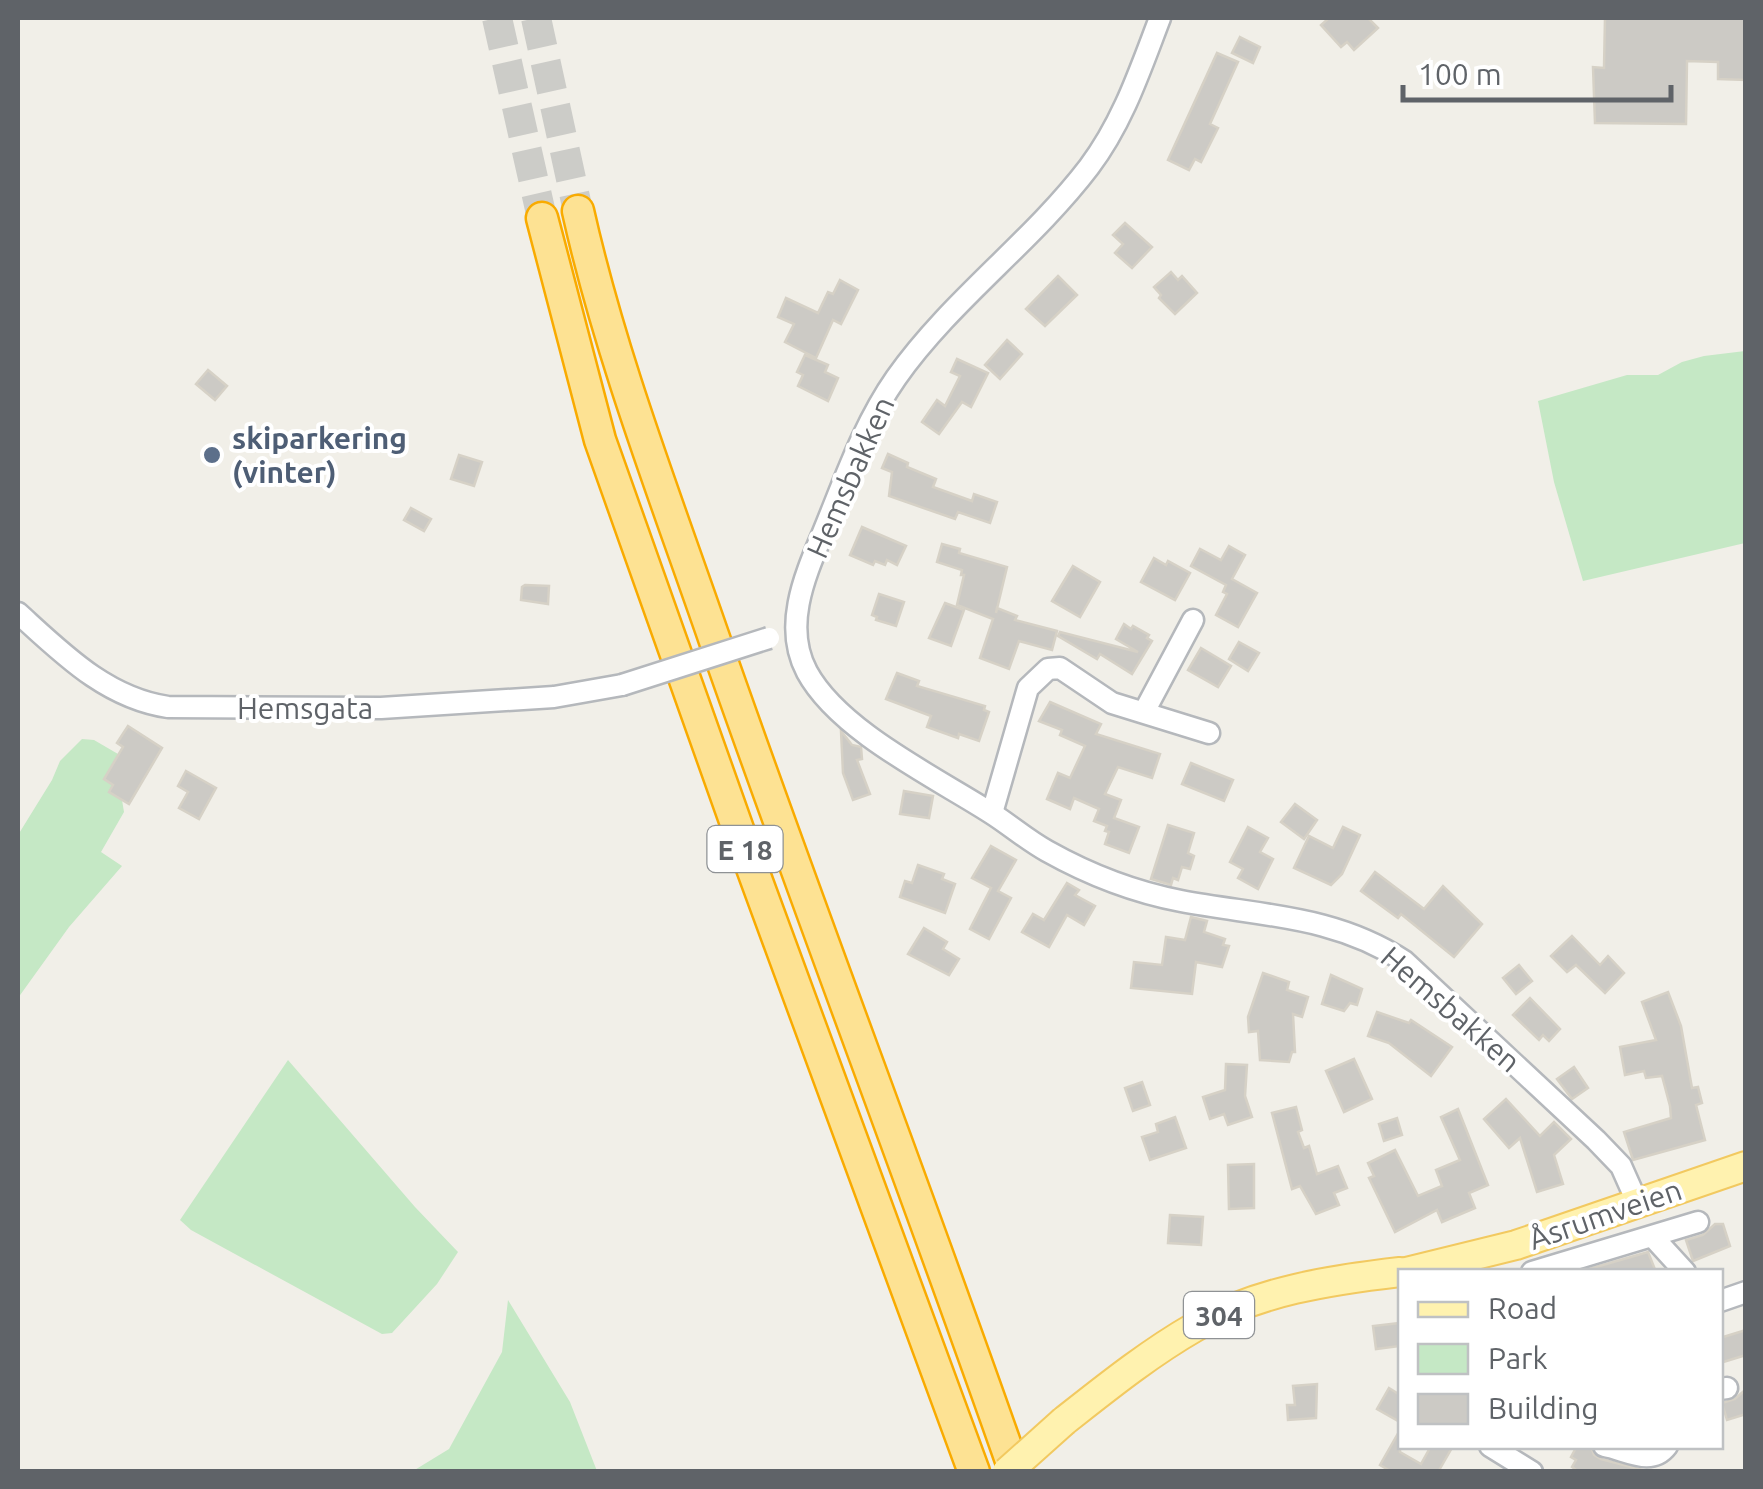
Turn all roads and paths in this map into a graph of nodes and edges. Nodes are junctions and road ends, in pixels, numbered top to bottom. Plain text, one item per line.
1 (1160, 18) edge
2 (578, 210) tunnel mouth
3 (542, 218) tunnel mouth
4 (18, 613) edge
5 (1193, 620) dead end
6 (795, 632) junction
7 (1144, 712) junction
8 (1209, 733) dead end
9 (992, 813) junction
10 (1746, 1166) edge
11 (1637, 1202) junction
12 (1698, 1222) dead end
13 (1653, 1237) junction
14 (1415, 1269) edge
15 (1542, 1269) edge
16 (1682, 1269) edge
17 (1398, 1273) edge
18 (1495, 1449) edge
19 (1622, 1449) edge
20 (1665, 1449) edge
21 (974, 1472) edge
22 (1011, 1472) edge
23 (1532, 1472) edge

1 - 6 street, Hemsbakken
2 - 22 highway, E 18
3 - 21 highway, E 18
4 - 6 street, Hemsgata, bridge
5 - 7 street
6 - 9 street, Hemsbakken
7 - 8 street
7 - 9 street
9 - 11 street, Hemsbakken
10 - 11 main road, Åsrumveien / 304
11 - 14 main road, Åsrumveien / 304
12 - 13 street
13 - 15 street
13 - 16 street
17 - 22 main road, Åsrumveien / 304, bridge
18 - 23 street
19 - 20 street

